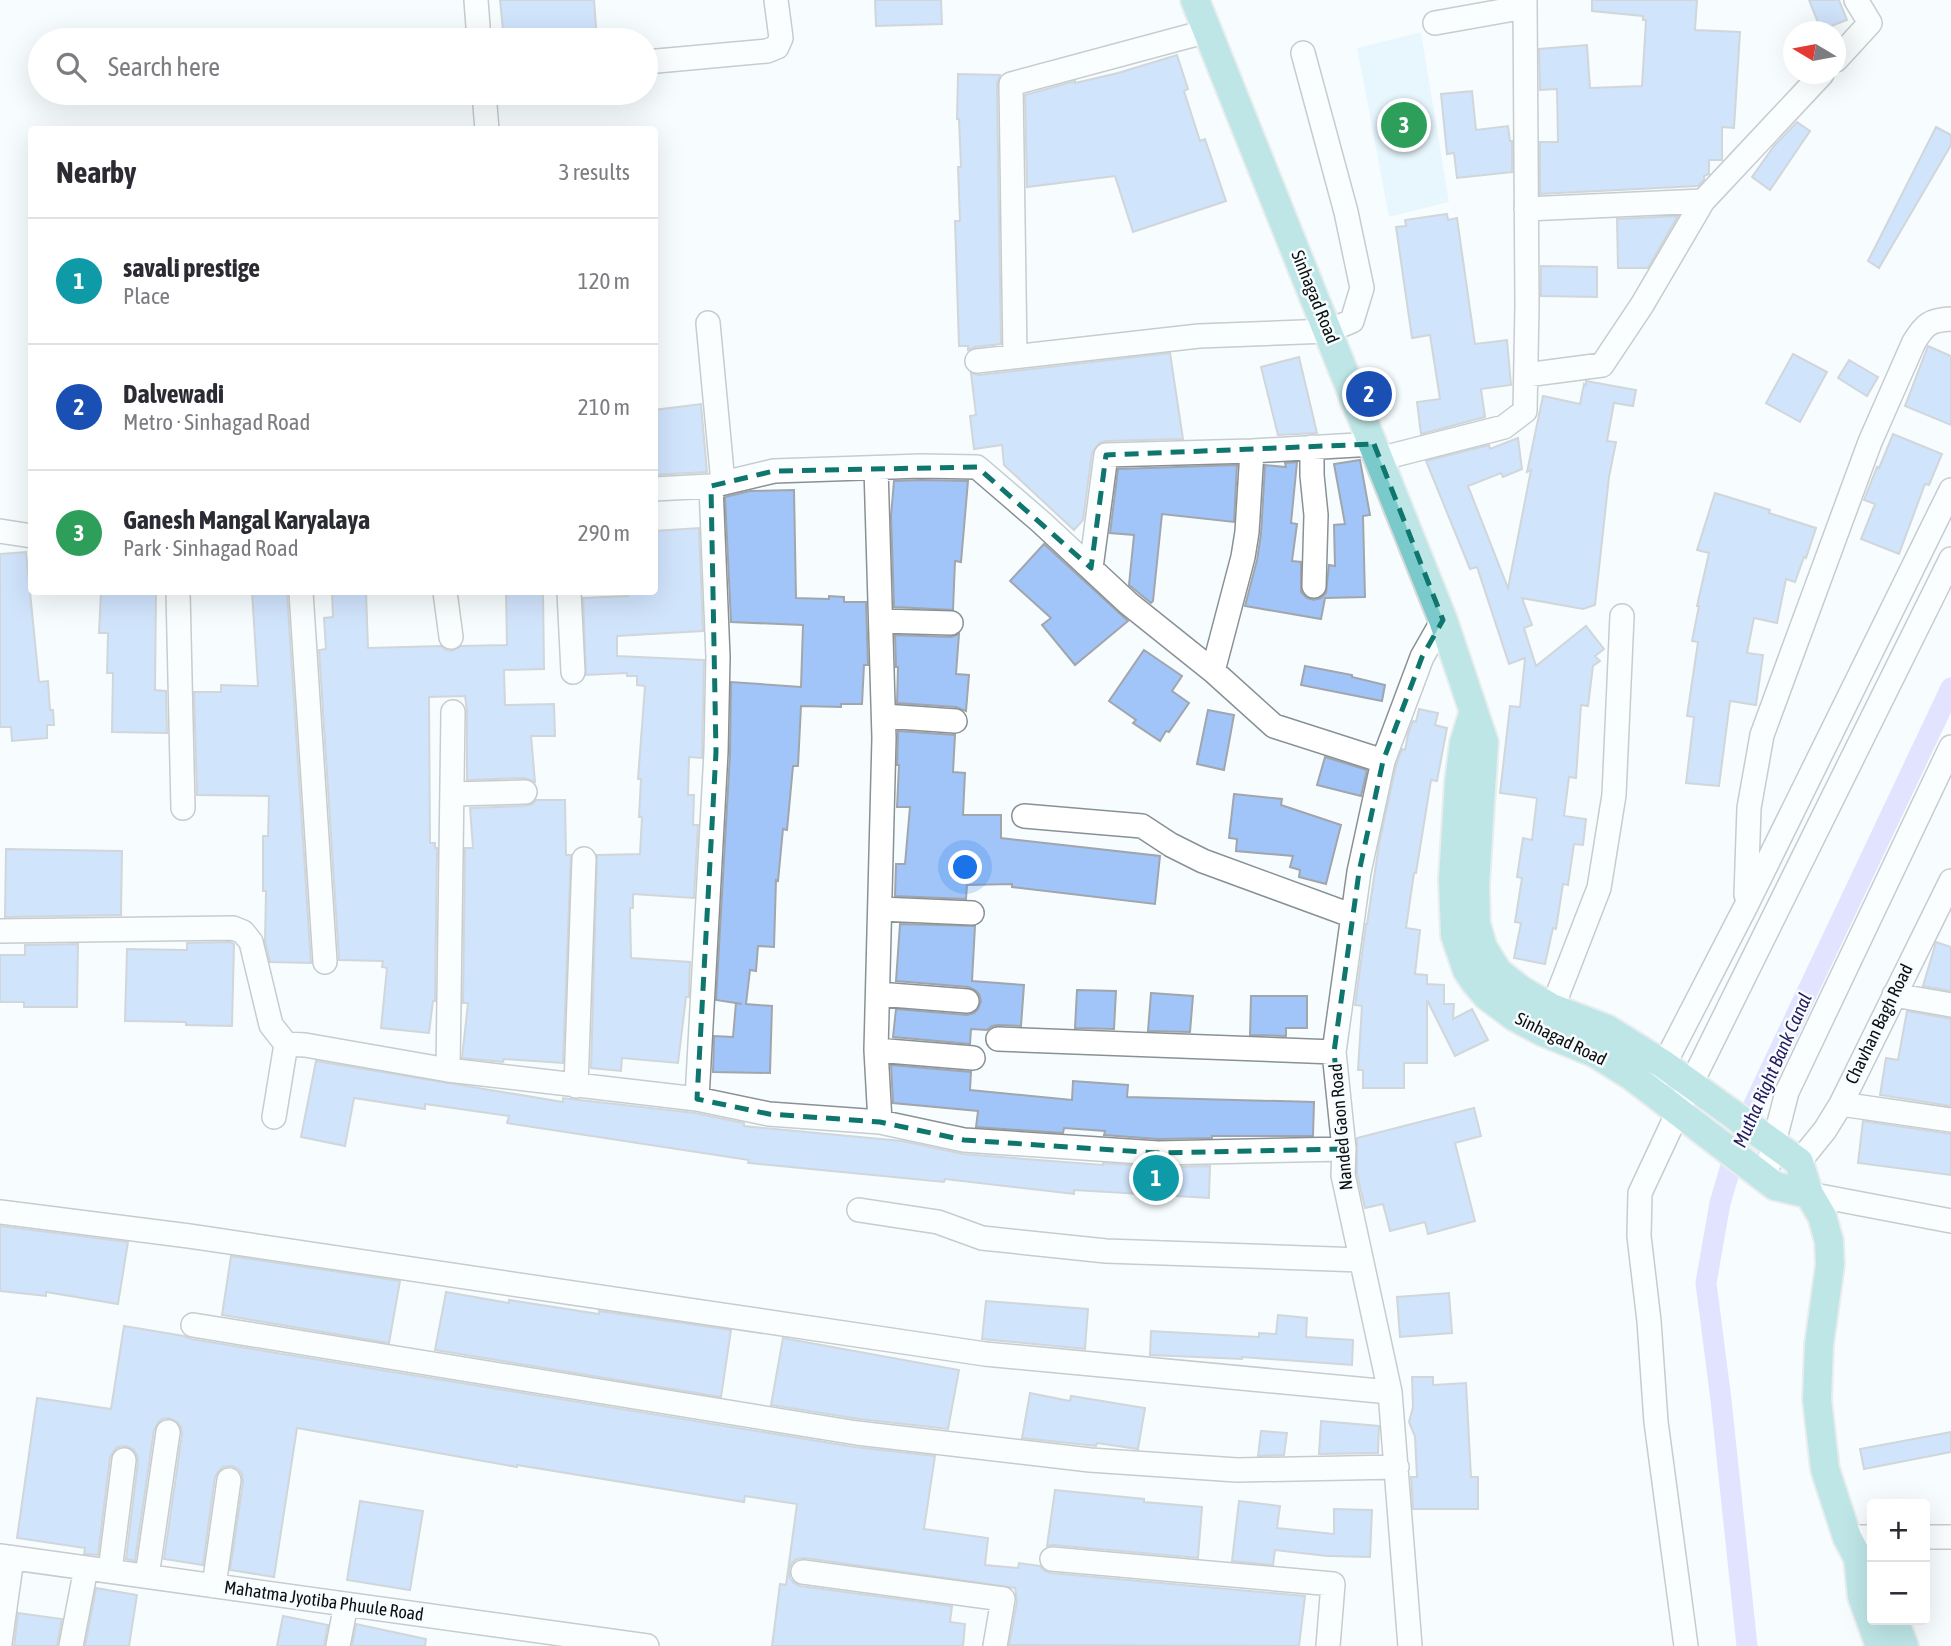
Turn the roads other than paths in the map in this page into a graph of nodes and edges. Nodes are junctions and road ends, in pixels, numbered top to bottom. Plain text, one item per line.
1 (476, 0) edge
2 (776, 0) edge
3 (1195, 0) edge
4 (1856, 0) edge
5 (1525, 3) edge
6 (1435, 23) dead end
7 (478, 28) edge
8 (1208, 31) junction
9 (1846, 49) edge
10 (1303, 53) dead end
11 (658, 61) edge
12 (1813, 84) edge
13 (485, 105) edge
14 (487, 126) edge
15 (1703, 201) junction
16 (1526, 209) junction
17 (1951, 319) edge
18 (708, 323) dead end
19 (1328, 331) junction
20 (1015, 356) junction
21 (977, 360) dead end
22 (1525, 375) junction
23 (1312, 447) junction
24 (1252, 450) junction
25 (1377, 452) junction
26 (876, 468) junction
27 (717, 484) junction
28 (658, 489) edge
29 (1951, 490) edge
30 (0, 531) edge
31 (28, 535) edge
32 (1951, 559) edge
33 (1091, 568) junction
34 (1314, 586) dead end
35 (178, 595) edge
36 (301, 595) edge
37 (446, 595) edge
38 (569, 595) edge
39 (1622, 617) dead end
40 (1443, 620) junction
41 (881, 621) junction
42 (951, 623) dead end
43 (451, 637) dead end
44 (1213, 671) junction
45 (573, 672) dead end
46 (453, 712) dead end
47 (884, 716) junction
48 (955, 721) dead end
49 (1951, 747) edge
50 (1383, 761) junction
51 (525, 792) dead end
52 (452, 794) junction
53 (183, 808) dead end
54 (1024, 816) dead end
55 (584, 859) dead end
56 (1951, 881) edge
57 (1746, 906) junction
58 (880, 909) junction
59 (972, 914) dead end
60 (1353, 916) junction
61 (0, 931) edge
62 (325, 962) dead end
63 (878, 994) junction
64 (1894, 995) junction
65 (967, 1001) dead end
66 (1951, 1005) edge
67 (1548, 1020) junction
68 (998, 1039) dead end
69 (1601, 1041) junction
70 (286, 1044) junction
71 (876, 1050) junction
72 (1334, 1052) junction
73 (973, 1058) dead end
74 (1663, 1064) junction
75 (448, 1070) junction
76 (1691, 1084) junction
77 (576, 1086) junction
78 (1651, 1090) junction
79 (697, 1099) junction
80 (1841, 1104) junction
81 (1679, 1111) junction
82 (274, 1117) dead end
83 (1951, 1120) edge
84 (880, 1122) junction
85 (1773, 1142) junction
86 (1344, 1149) junction
87 (1799, 1162) junction
88 (1765, 1178) junction
89 (1809, 1194) junction
90 (859, 1210) dead end
91 (0, 1212) edge
92 (1951, 1221) edge
93 (1361, 1260) junction
94 (193, 1325) dead end
95 (1390, 1392) junction
96 (168, 1432) dead end
97 (124, 1460) dead end
98 (1397, 1467) junction
99 (229, 1480) dead end
100 (1930, 1537) edge
101 (1951, 1537) edge
102 (1862, 1552) edge
103 (6, 1557) edge
104 (1052, 1559) dead end
105 (86, 1568) junction
106 (110, 1571) junction
107 (803, 1572) dead end
108 (147, 1576) junction
109 (214, 1586) junction
110 (346, 1604) junction
111 (1896, 1625) edge
112 (0, 1643) edge
113 (71, 1646) edge
114 (338, 1646) edge
115 (647, 1646) edge
116 (995, 1646) edge
117 (1328, 1646) edge
118 (1410, 1646) edge
119 (1686, 1646) edge
120 (1880, 1646) edge
121 (1904, 1646) edge

1 - 7 street
2 - 11 street
3 - 8 main road, Sinhagad Road
4 - 9 street
5 - 6 street
5 - 16 street
8 - 19 main road, Sinhagad Road
8 - 20 street
10 - 19 street
12 - 15 street
13 - 14 street
15 - 16 street
15 - 22 street
16 - 22 street
17 - 57 street
18 - 27 street
19 - 20 street
19 - 25 main road, Sinhagad Road
20 - 21 street
22 - 25 street
23 - 24 street
23 - 25 street
23 - 34 street
24 - 33 street
24 - 44 street
25 - 40 main road, Sinhagad Road
26 - 27 street
26 - 33 street
26 - 41 street
27 - 28 street
27 - 79 street
29 - 57 street
30 - 31 street
32 - 76 street
33 - 44 street
35 - 53 street
36 - 62 street
37 - 43 street
38 - 45 street
39 - 67 street
40 - 50 street, Nanded Gaon Road
40 - 67 main road, Sinhagad Road
41 - 42 street
41 - 47 street
44 - 50 street
46 - 52 street
47 - 48 street
47 - 58 street
49 - 85 street
50 - 60 street, Nanded Gaon Road
51 - 52 street
52 - 75 street
54 - 60 street
55 - 77 street
56 - 64 street, Chavhan Bagh Road
57 - 74 street
58 - 59 street
58 - 63 street
60 - 72 street, Nanded Gaon Road
61 - 70 street
63 - 65 street
63 - 71 street
64 - 66 street
64 - 80 street, Chavhan Bagh Road
67 - 69 main road, Sinhagad Road
68 - 72 street
69 - 74 main road, Sinhagad Road
69 - 78 main road, Sinhagad Road
70 - 75 street
70 - 82 street
71 - 73 street
71 - 84 street
72 - 86 street, Nanded Gaon Road
74 - 76 main road, Sinhagad Road
74 - 78 street
75 - 77 street
76 - 81 street
76 - 85 main road, Sinhagad Road
77 - 79 street
78 - 81 main road, Sinhagad Road
79 - 84 street
80 - 83 street
80 - 87 street, Chavhan Bagh Road
81 - 88 main road, Sinhagad Road
81 - 119 street
84 - 86 street
85 - 87 main road, Sinhagad Road
85 - 88 street
86 - 93 street, Nanded Gaon Road
87 - 89 main road
88 - 89 main road, Sinhagad Road
89 - 92 street
89 - 102 main road
90 - 93 street
91 - 95 street
93 - 95 street, Nanded Gaon Road
94 - 98 street
95 - 98 street, Nanded Gaon Road
96 - 108 street
97 - 106 street
98 - 118 street, Nanded Gaon Road
99 - 109 street
100 - 101 street
102 - 120 main road
103 - 105 street, Mahatma Jyotiba Phuule Road
103 - 112 street
104 - 117 street
105 - 106 street, Mahatma Jyotiba Phuule Road
105 - 113 street
106 - 108 street, Mahatma Jyotiba Phuule Road
107 - 116 street
108 - 109 street, Mahatma Jyotiba Phuule Road
109 - 110 street, Mahatma Jyotiba Phuule Road
110 - 114 street
110 - 115 street, Mahatma Jyotiba Phuule Road
111 - 121 main road

